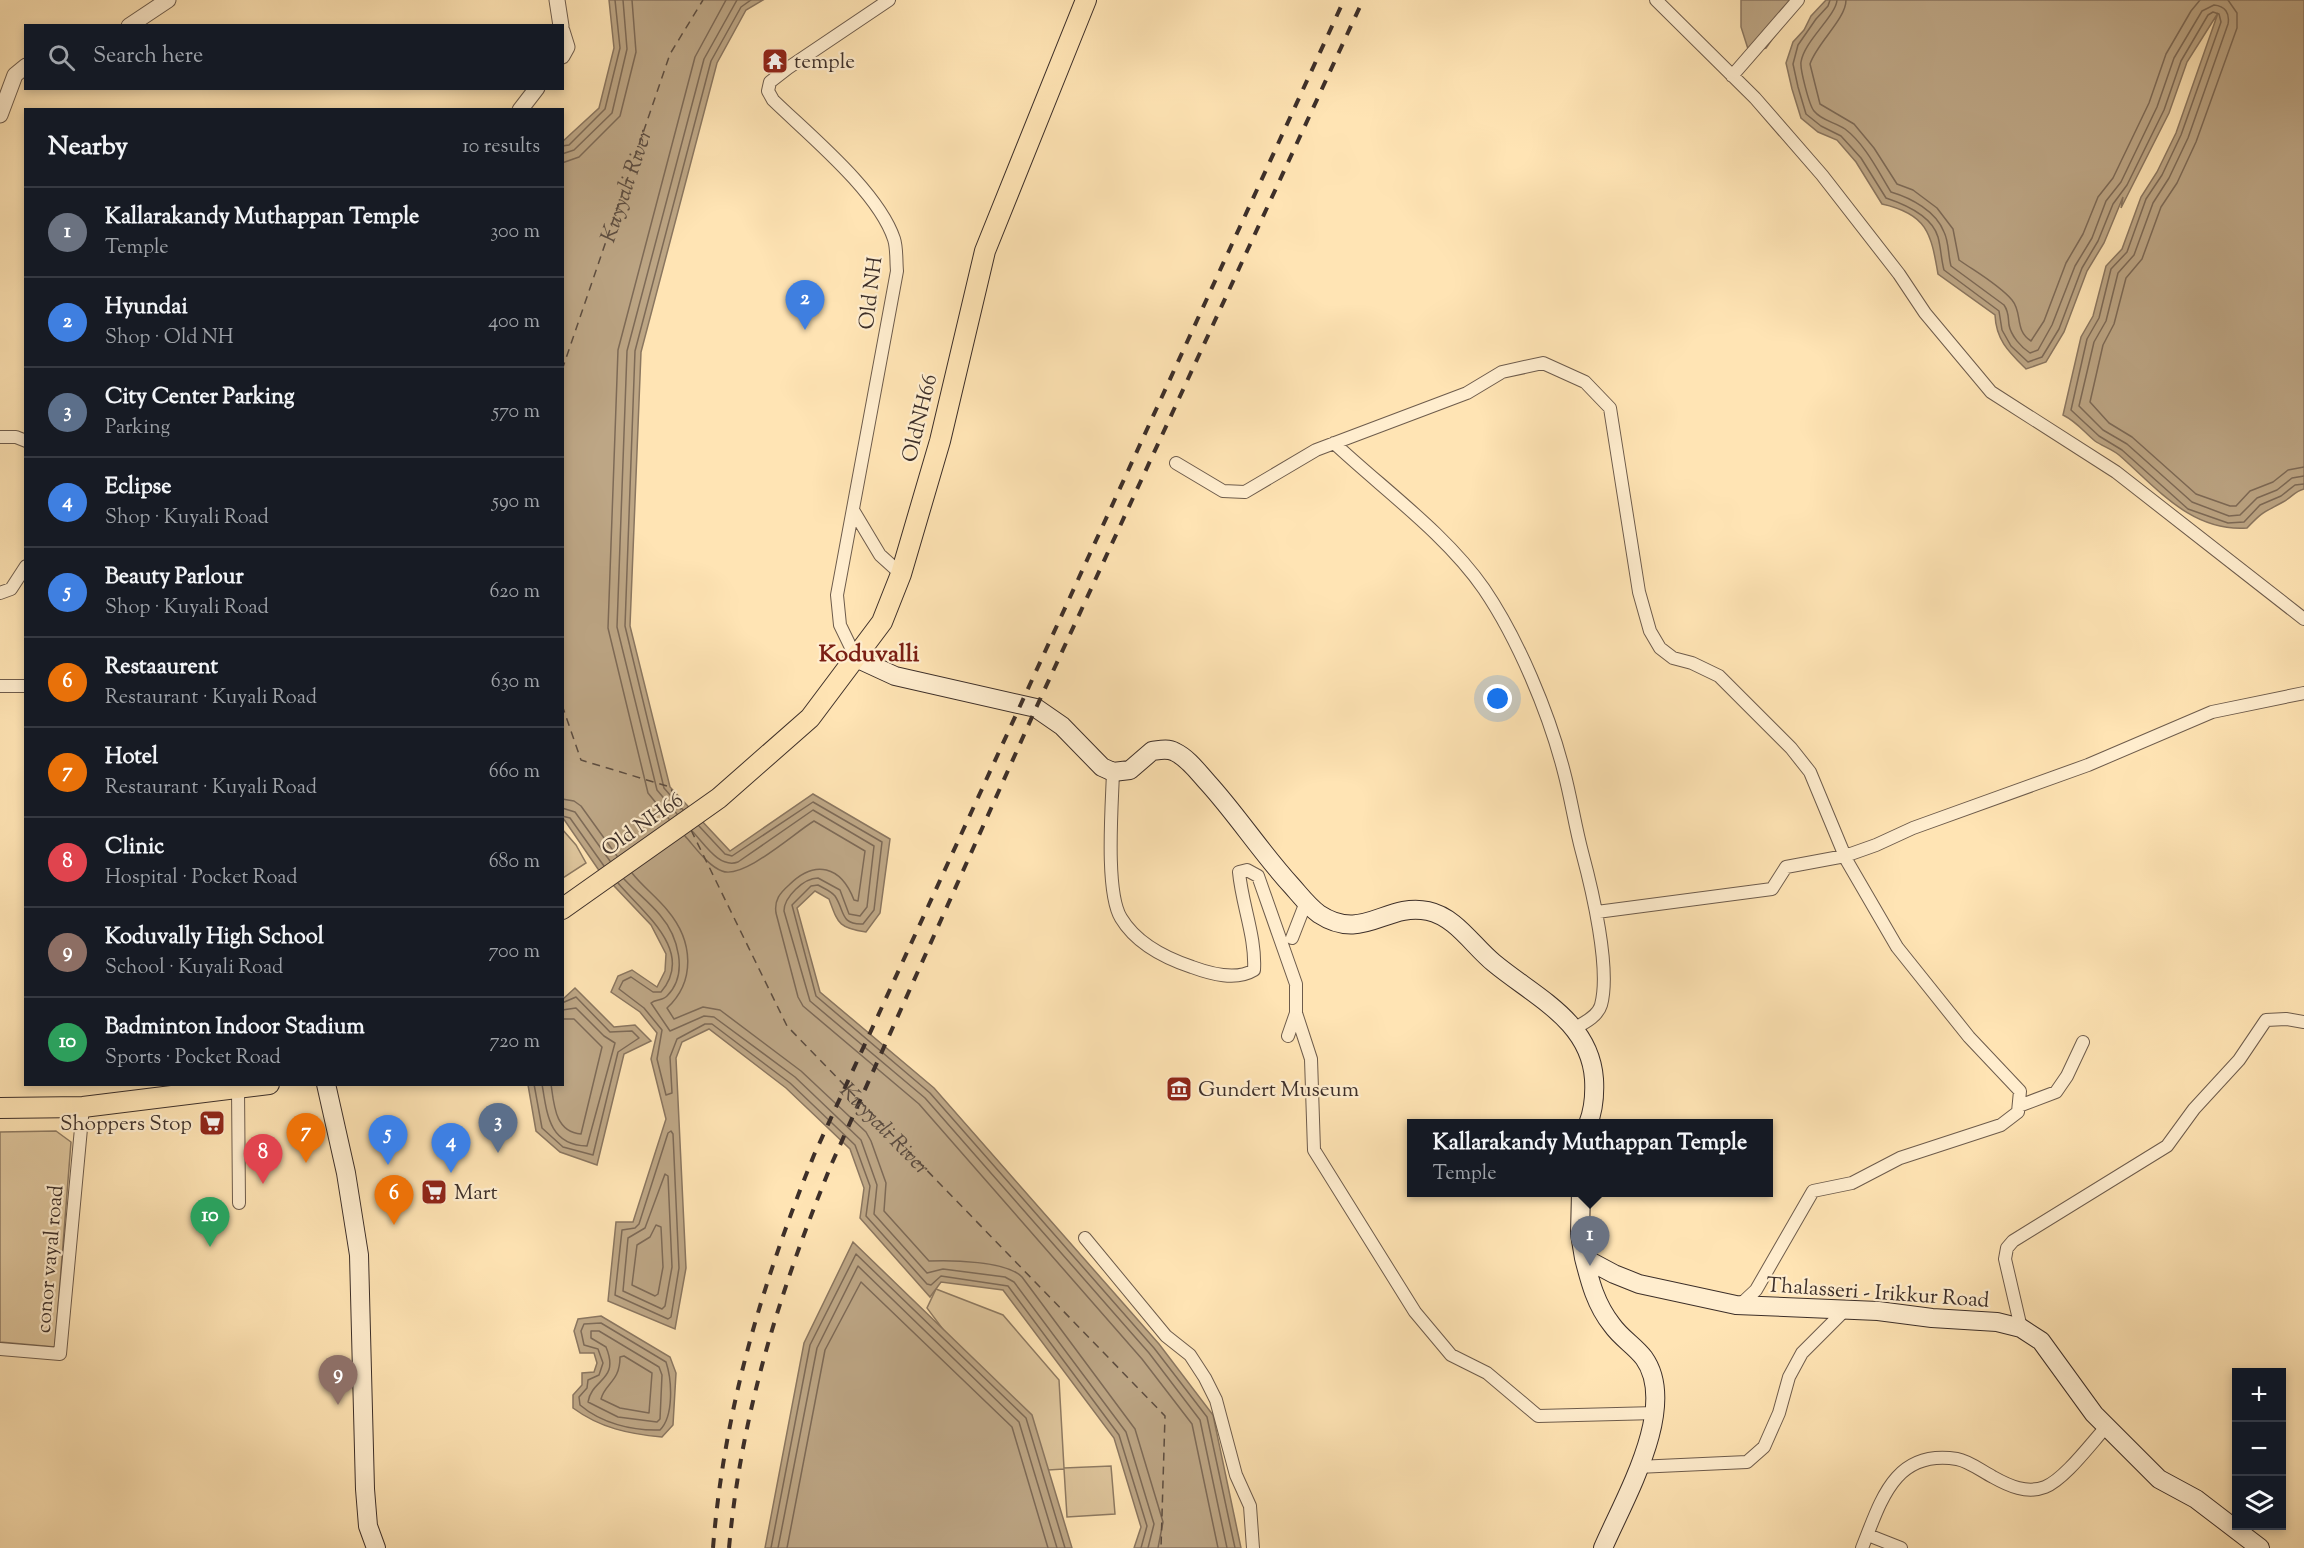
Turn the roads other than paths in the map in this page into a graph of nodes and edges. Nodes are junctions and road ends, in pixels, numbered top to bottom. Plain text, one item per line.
1 (168, 0) edge
2 (557, 0) edge
3 (889, 0) edge
4 (1086, 0) edge
5 (1656, 0) edge
6 (1798, 0) edge
7 (132, 24) edge
8 (561, 24) edge
9 (564, 37) edge
10 (564, 52) edge
11 (24, 68) edge
12 (1732, 76) junction
13 (535, 90) edge
14 (522, 108) edge
15 (0, 115) edge
16 (0, 437) edge
17 (24, 440) edge
18 (1334, 443) junction
19 (1176, 463) dead end
20 (853, 510) junction
21 (24, 569) edge
22 (902, 574) junction
23 (0, 594) edge
24 (2304, 619) edge
25 (856, 658) junction
26 (0, 686) edge
27 (24, 686) edge
28 (2304, 693) edge
29 (1113, 772) junction
30 (719, 798) joint
31 (1845, 856) junction
32 (1306, 902) junction
33 (564, 908) edge
34 (1597, 912) junction
35 (1292, 938) dead end
36 (1296, 1013) junction
37 (2304, 1022) edge
38 (1575, 1028) junction
39 (1288, 1036) dead end
40 (2083, 1042) dead end
41 (256, 1086) edge
42 (326, 1086) edge
43 (238, 1089) junction
44 (2019, 1106) junction
45 (83, 1107) junction
46 (0, 1108) edge
47 (1587, 1119) edge
48 (1581, 1197) edge
49 (240, 1203) dead end
50 (1085, 1239) dead end
51 (1584, 1258) junction
52 (1740, 1305) junction
53 (1846, 1309) junction
54 (2022, 1328) junction
55 (0, 1349) edge
56 (1656, 1413) junction
57 (2107, 1426) junction
58 (1637, 1467) junction
59 (1868, 1535) junction
60 (376, 1548) edge
61 (1253, 1548) edge
62 (1603, 1548) edge
63 (1862, 1548) edge
64 (1901, 1548) edge
65 (2260, 1548) edge

1 - 7 street
2 - 8 street
3 - 20 street, Old NH
4 - 22 main road, OldNH66
5 - 12 street
6 - 12 street
9 - 10 street
11 - 15 street
12 - 24 street
13 - 14 street
16 - 17 street
18 - 19 street
18 - 31 street
18 - 34 street
20 - 22 street
20 - 25 street, Old NH
21 - 23 street
22 - 25 main road, OldNH66
25 - 29 main road
25 - 30 main road, OldNH66
26 - 27 street
28 - 31 street
29 - 32 main road
29 - 36 street
30 - 33 main road, Old NH66
31 - 34 street
31 - 44 street
32 - 35 street
32 - 38 main road
34 - 38 street
36 - 39 street
36 - 56 street
37 - 54 street
38 - 47 main road
40 - 44 street
41 - 43 main road
42 - 60 main road
43 - 45 main road
43 - 49 street
44 - 52 street
45 - 46 main road
45 - 55 street, conor vayal road
48 - 51 main road
50 - 61 street
51 - 52 main road, Thalasseri - Irikkur Road
51 - 56 main road
52 - 53 main road, Thalasseri - Irikkur Road
53 - 54 main road, Thalasseri - Irikkur Road
53 - 58 street
54 - 57 main road, Thalasseri - Irikkur Road
56 - 58 main road
57 - 59 street
57 - 65 main road, Thalasseri - Irikkur Road
58 - 62 main road
59 - 63 street
59 - 64 street

